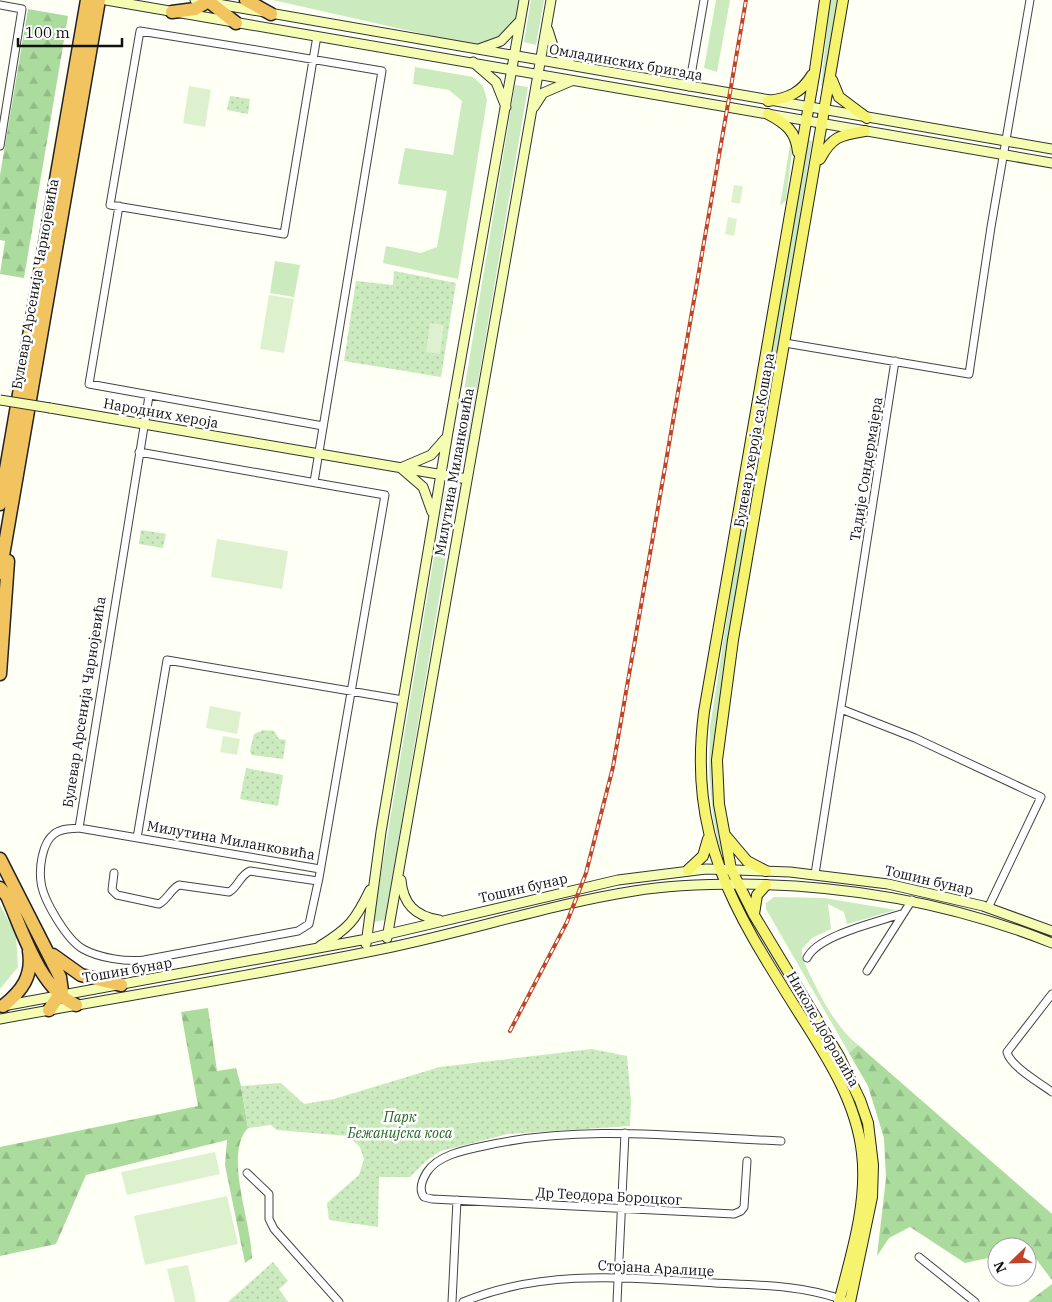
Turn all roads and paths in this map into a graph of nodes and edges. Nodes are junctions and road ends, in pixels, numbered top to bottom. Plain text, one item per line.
1 (86, 0) edge
2 (100, 0) edge
3 (106, 0) edge
4 (195, 0) edge
5 (246, 0) edge
6 (524, 0) edge
7 (551, 0) edge
8 (704, 0) edge
9 (825, 0) edge
10 (843, 0) edge
11 (1030, 0) edge
12 (209, 1) edge
13 (0, 6) edge
14 (172, 12) junction
15 (271, 14) junction
16 (520, 20) junction
17 (547, 22) junction
18 (236, 23) junction
19 (317, 36) junction
20 (475, 50) junction
21 (515, 56) junction
22 (313, 60) junction
23 (540, 60) junction
24 (473, 62) junction
25 (575, 67) junction
26 (513, 69) junction
27 (816, 70) junction
28 (538, 74) junction
29 (831, 78) junction
30 (574, 80) junction
31 (689, 87) junction
32 (768, 101) junction
33 (506, 107) junction
34 (809, 107) junction
35 (826, 110) junction
36 (532, 111) junction
37 (768, 114) junction
38 (868, 118) junction
39 (806, 121) junction
40 (823, 124) junction
41 (865, 131) junction
42 (1005, 141) junction
43 (0, 146) edge
44 (1052, 149) edge
45 (1003, 155) junction
46 (799, 161) junction
47 (1052, 163) edge
48 (815, 168) junction
49 (118, 206) junction
50 (785, 343) junction
51 (895, 361) junction
52 (149, 396) junction
53 (0, 400) edge
54 (144, 424) junction
55 (323, 426) junction
56 (448, 432) junction
57 (140, 449) junction
58 (318, 454) junction
59 (748, 455) junction
60 (765, 458) junction
61 (746, 467) junction
62 (400, 468) junction
63 (763, 470) junction
64 (441, 474) junction
65 (467, 479) junction
66 (314, 482) junction
67 (0, 504) edge
68 (434, 520) junction
69 (5, 546) junction
70 (0, 573) edge
71 (0, 674) edge
72 (351, 691) junction
73 (403, 700) junction
74 (841, 709) junction
75 (80, 828) junction
76 (724, 833) junction
77 (709, 836) junction
78 (137, 838) junction
79 (0, 859) edge
80 (320, 869) junction
81 (719, 869) junction
82 (732, 869) junction
83 (688, 870) junction
84 (766, 871) junction
85 (114, 873) dead end
86 (400, 873) junction
87 (815, 874) junction
88 (318, 881) junction
89 (373, 883) junction
90 (725, 884) junction
91 (738, 884) junction
92 (766, 884) junction
93 (0, 888) edge
94 (912, 900) junction
95 (988, 908) junction
96 (902, 914) junction
97 (754, 915) junction
98 (444, 920) junction
99 (1052, 931) edge
100 (388, 934) junction
101 (367, 939) junction
102 (28, 941) junction
103 (1052, 943) edge
104 (385, 948) junction
105 (47, 949) junction
106 (314, 949) junction
107 (366, 952) junction
108 (180, 954) joint
109 (807, 958) dead end
110 (867, 971) dead end
111 (120, 985) junction
112 (1052, 994) edge
113 (60, 996) junction
114 (76, 1005) junction
115 (49, 1010) junction
116 (1, 1011) edge
117 (1052, 1092) edge
118 (625, 1133) junction
119 (781, 1141) dead end
120 (747, 1161) dead end
121 (247, 1174) dead end
122 (457, 1200) junction
123 (622, 1209) junction
124 (919, 1257) dead end
125 (618, 1278) junction
126 (845, 1301) edge
127 (339, 1302) edge
128 (452, 1302) edge
129 (463, 1302) edge
130 (617, 1302) edge
131 (975, 1302) edge

1 - 67 highway, Булевар Арсенија Чарнојевића
2 - 69 highway, Булевар Арсенија Чарнојевића
3 - 14 main road, Омладинских бригада
4 - 12 main road, Омладинских бригада
5 - 15 highway
6 - 16 main road, Милутина Миланковића
7 - 17 main road, Милутина Миланковића
8 - 31 street
9 - 27 main road, Булевар хероја са Кошара
10 - 29 main road, Булевар хероја са Кошара
11 - 42 street
12 - 14 highway
12 - 15 main road, Омладинских бригада
12 - 18 highway
13 - 43 street
14 - 18 main road, Омладинских бригада
15 - 20 main road, Омладинских бригада
16 - 20 main road
16 - 21 main road, Милутина Миланковића
17 - 23 main road, Милутина Миланковића
17 - 25 main road
18 - 19 main road, Омладинских бригада
19 - 22 street
19 - 24 main road, Омладинских бригада
20 - 21 main road, Омладинских бригада
21 - 23 main road, Омладинских бригада
21 - 26 main road, Милутина Миланковића
22 - 49 street
22 - 49 street
22 - 55 street
23 - 25 main road, Омладинских бригада
23 - 28 main road, Милутина Миланковића
24 - 26 main road, Омладинских бригада
24 - 33 main road
25 - 31 main road, Омладинских бригада
26 - 28 main road, Омладинских бригада
26 - 33 main road, Милутина Миланковића
27 - 32 main road
27 - 34 main road, Булевар хероја са Кошара
28 - 30 main road, Омладинских бригада
28 - 36 main road, Милутина Миланковића
29 - 35 main road, Булевар хероја са Кошара
29 - 38 main road
30 - 36 main road
30 - 37 main road, Омладинских бригада
31 - 32 main road, Омладинских бригада
32 - 34 main road, Омладинских бригада
33 - 56 main road, Милутина Миланковића
34 - 35 main road, Омладинских бригада
34 - 39 main road, Булевар хероја са Кошара
35 - 38 main road, Омладинских бригада
35 - 40 main road, Булевар хероја са Кошара
36 - 65 main road, Милутина Миланковића
37 - 39 main road, Омладинских бригада
37 - 46 main road
38 - 42 main road, Омладинских бригада
39 - 40 main road, Омладинских бригада
39 - 46 main road, Булевар хероја са Кошара
40 - 41 main road, Омладинских бригада
40 - 48 main road, Булевар хероја са Кошара
41 - 45 main road, Омладинских бригада
41 - 48 main road
42 - 44 main road, Омладинских бригада
42 - 45 street
45 - 47 main road, Омладинских бригада
45 - 51 street
46 - 59 main road, Булевар хероја са Кошара
48 - 50 main road, Булевар хероја са Кошара
49 - 52 street, Народних хероја
50 - 51 street
50 - 60 main road, Булевар хероја са Кошара
51 - 74 street, Тадије Сондермајера
52 - 54 street, Булевар Арсенија Чарнојевића
52 - 55 street, Народних хероја
53 - 54 main road, Народних хероја, bridge
54 - 57 street, Булевар Арсенија Чарнојевића
54 - 58 main road, Народних хероја
55 - 58 street
56 - 62 main road
56 - 64 main road, Милутина Миланковића
57 - 66 street
57 - 75 street, Булевар Арсенија Чарнојевића
58 - 62 main road, Народних хероја
58 - 66 street
59 - 60 main road
59 - 61 main road, Булевар хероја са Кошара
60 - 63 main road, Булевар хероја са Кошара
61 - 63 main road
61 - 77 main road, Булевар хероја са Кошара
62 - 64 main road, Народних хероја
62 - 68 main road
63 - 76 main road, Булевар хероја са Кошара
64 - 65 main road, Народних хероја
64 - 68 main road, Милутина Миланковића
65 - 86 main road, Милутина Миланковића
66 - 72 street, Милутина Миланковића
68 - 73 main road, Милутина Миланковића
69 - 70 highway, Булевар Арсенија Чарнојевића
69 - 71 highway
72 - 73 street
72 - 78 street
72 - 80 street, Милутина Миланковића
73 - 89 main road, Милутина Миланковића
74 - 87 street, Тадије Сондермајера
74 - 95 street
75 - 78 street, Милутина Миланковића
75 - 108 street, Булевар Арсенија Чарнојевића
76 - 82 main road, Булевар хероја са Кошара
76 - 84 main road
77 - 81 main road, Булевар хероја са Кошара
77 - 83 main road
78 - 80 street, Милутина Миланковића
79 - 105 highway
80 - 88 street, Милутина Миланковића
81 - 82 main road, Тошин бунар
81 - 83 main road, Тошин бунар
81 - 90 main road, Николе Добровића
82 - 84 main road, Тошин бунар
82 - 91 main road, Булевар хероја са Кошара
83 - 98 main road, Тошин бунар
84 - 87 main road, Тошин бунар
85 - 88 street
86 - 98 main road
86 - 100 main road, Милутина Миланковића
87 - 95 main road, Тошин бунар
88 - 108 street, Милутина Миланковића
89 - 101 main road, Милутина Миланковића
89 - 106 main road
90 - 91 main road, Тошин бунар
90 - 104 main road, Тошин бунар
90 - 126 main road, Николе Добровића
91 - 92 main road, Тошин бунар
91 - 97 main road, Николе Добровића
92 - 94 main road, Тошин бунар
92 - 97 main road
93 - 102 highway
94 - 96 street
94 - 103 main road, Тошин бунар
95 - 99 main road, Тошин бунар
96 - 109 street
96 - 110 street
97 - 126 main road, Николе Добровића
98 - 100 main road, Тошин бунар
100 - 101 main road, Тошин бунар
100 - 104 main road, Милутина Миланковића
101 - 106 main road, Тошин бунар
101 - 107 main road, Милутина Миланковића
102 - 113 highway
102 - 116 highway
104 - 107 main road, Тошин бунар
105 - 111 highway
105 - 113 highway
106 - 111 main road, Тошин бунар
107 - 114 main road, Тошин бунар
111 - 113 main road, Тошин бунар
112 - 117 street
113 - 114 highway
113 - 115 highway
113 - 116 main road, Тошин бунар
114 - 115 main road, Тошин бунар
115 - 116 main road, Тошин бунар
118 - 119 street
118 - 122 street, Др Теодора Бороцког
118 - 123 street
120 - 123 street, Др Теодора Бороцког
121 - 127 street
122 - 123 street, Др Теодора Бороцког
122 - 128 street
123 - 125 street
124 - 131 street
125 - 126 street, Стојана Аралице
125 - 129 street, Стојана Аралице
125 - 130 street

